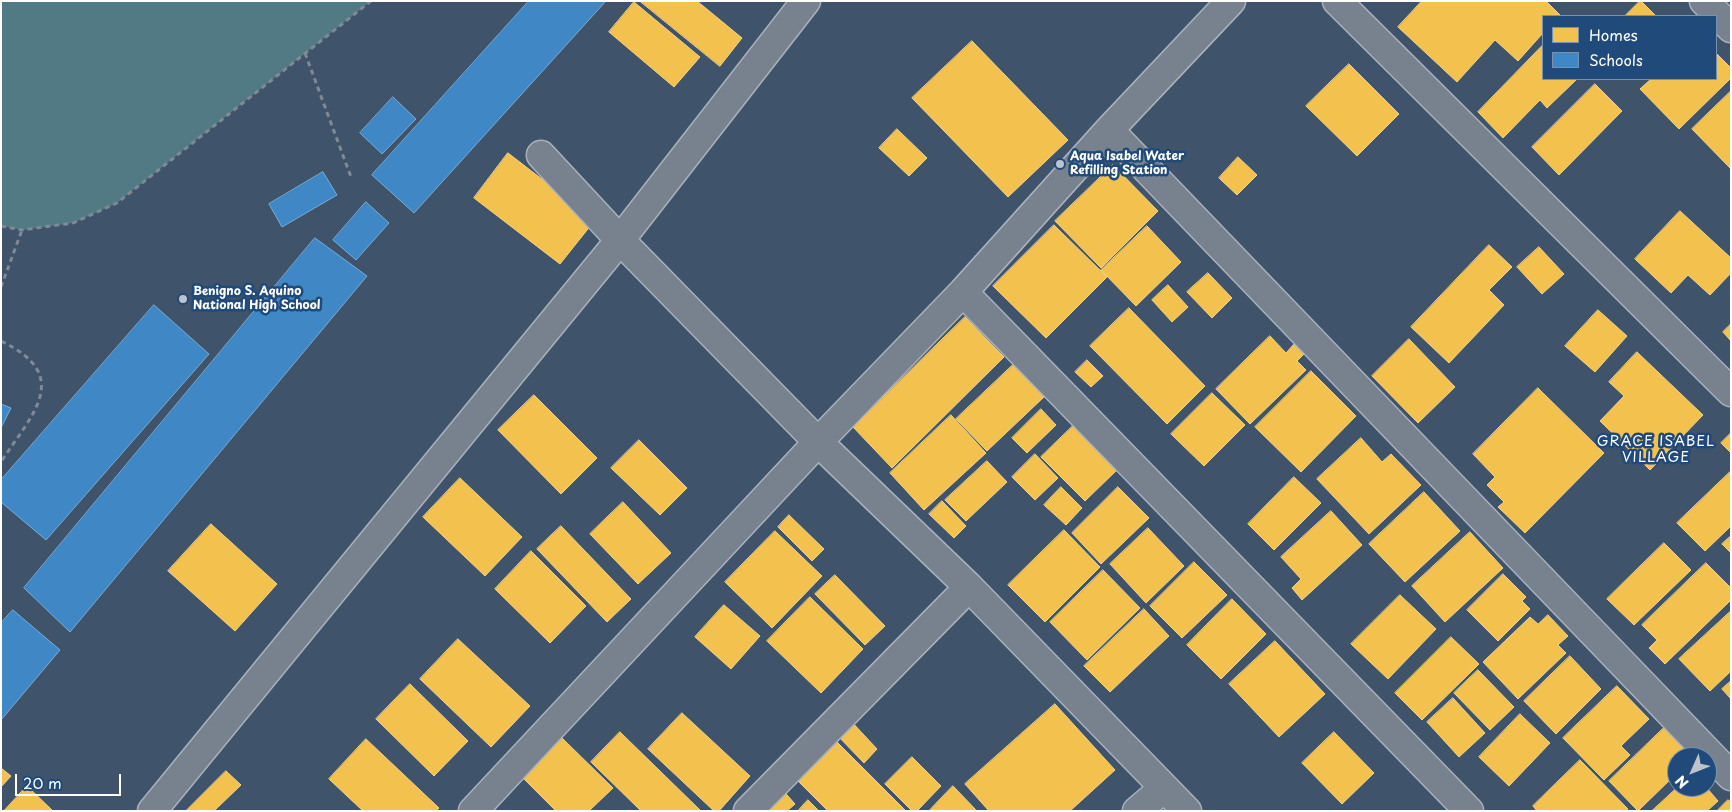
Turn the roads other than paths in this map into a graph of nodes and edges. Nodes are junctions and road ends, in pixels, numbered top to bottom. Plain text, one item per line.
1 (806, 1) edge
2 (1231, 1) edge
3 (1337, 1) edge
4 (1704, 1) edge
5 (1731, 28) edge
6 (1109, 130) junction
7 (541, 155) dead end
8 (620, 240) junction
9 (963, 292) junction
10 (1731, 392) edge
11 (818, 442) junction
12 (969, 587) junction
13 (1731, 776) edge
14 (1164, 788) junction
15 (152, 811) edge
16 (473, 811) edge
17 (748, 811) edge
18 (1137, 811) edge
19 (1187, 811) edge
20 (1468, 811) edge

1 - 8 street
2 - 6 street
3 - 10 street
4 - 5 street
6 - 9 street
6 - 13 street
7 - 8 street
8 - 11 street
8 - 15 street
9 - 11 street
9 - 20 street
11 - 12 street
11 - 16 street
12 - 14 street
12 - 17 street
14 - 18 street
14 - 19 street

